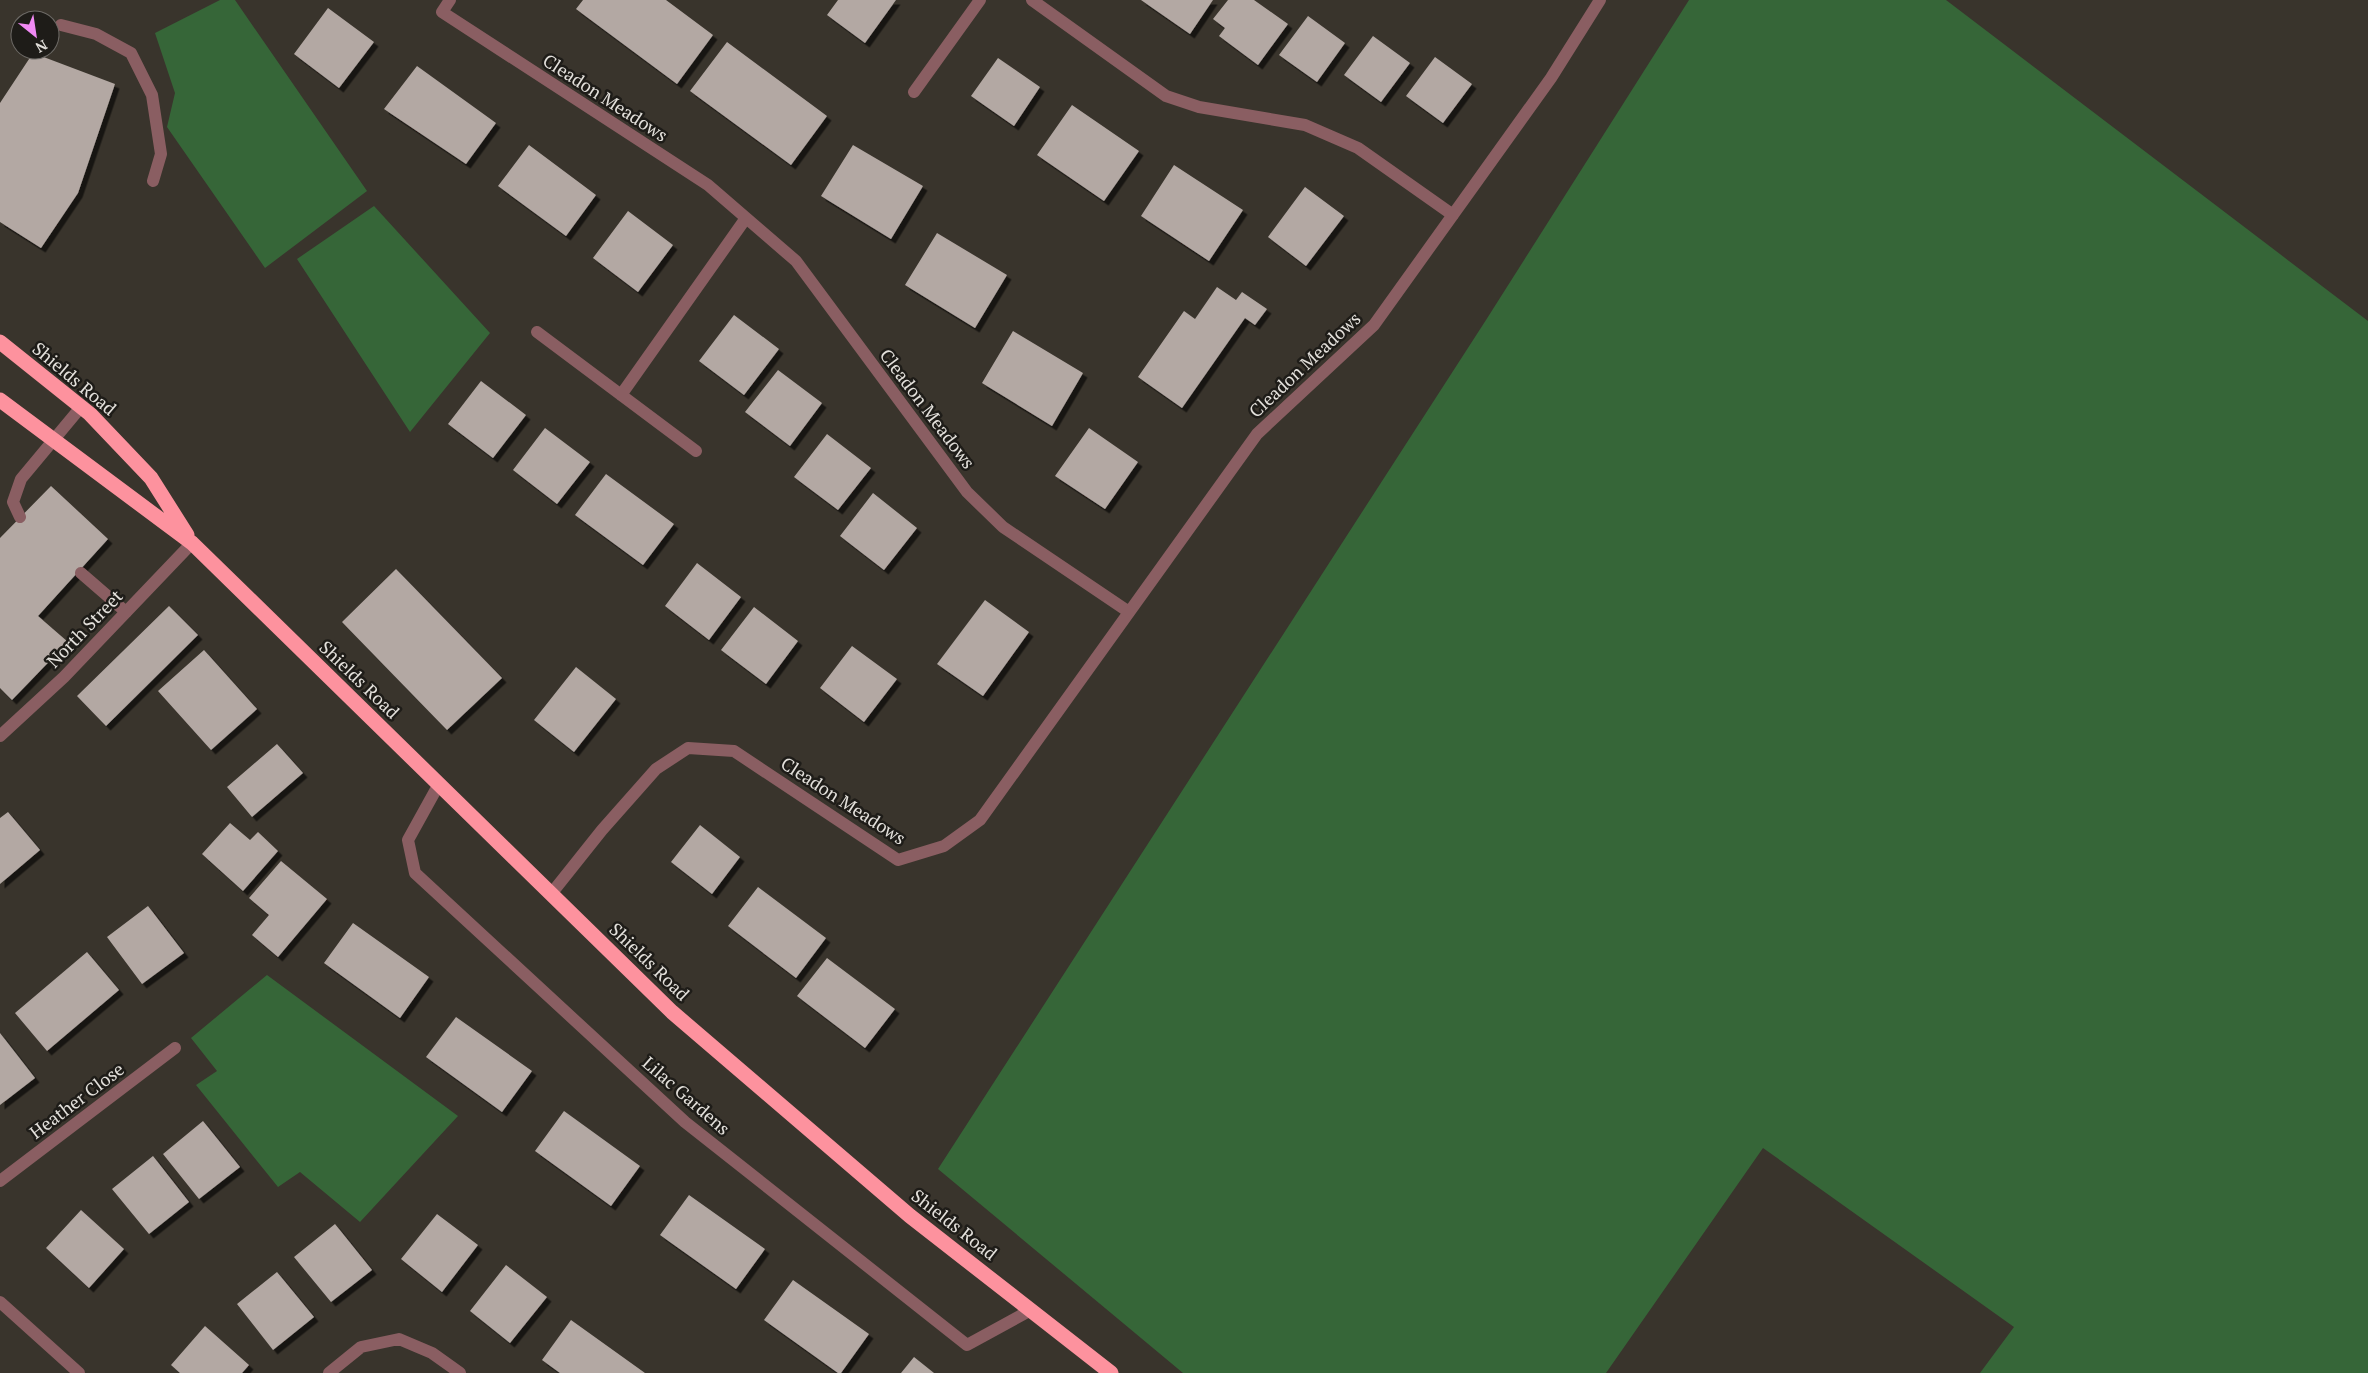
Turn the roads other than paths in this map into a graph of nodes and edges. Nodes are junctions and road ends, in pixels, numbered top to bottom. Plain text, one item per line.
1 (450, 0) edge
2 (980, 0) edge
3 (1032, 0) edge
4 (1600, 0) edge
5 (60, 25) dead end
6 (914, 92) dead end
7 (153, 181) dead end
8 (1453, 215) junction
9 (746, 218) junction
10 (536, 332) dead end
11 (0, 342) edge
12 (621, 396) junction
13 (0, 400) edge
14 (81, 407) junction
15 (54, 440) junction
16 (696, 451) dead end
17 (20, 517) dead end
18 (192, 543) junction
19 (81, 573) dead end
20 (126, 612) junction
21 (1129, 612) junction
22 (0, 736) edge
23 (439, 784) junction
24 (551, 894) junction
25 (174, 1048) dead end
26 (0, 1181) edge
27 (0, 1302) edge
28 (1031, 1310) junction
29 (79, 1373) edge
30 (329, 1373) edge
31 (460, 1373) edge
32 (1111, 1373) edge

1 - 9 street, Cleadon Meadows
2 - 6 street
3 - 8 street
4 - 8 street, Cleadon Meadows
5 - 7 street
8 - 21 street, Cleadon Meadows
9 - 12 street
9 - 21 street, Cleadon Meadows
10 - 12 street
11 - 14 highway, Shields Road
12 - 16 street
13 - 15 highway, Shields Road
14 - 15 street
14 - 18 highway, Shields Road
15 - 17 street
15 - 18 highway, Shields Road
18 - 20 street, North Street
18 - 23 highway, Shields Road
19 - 20 street
20 - 22 street, North Street
21 - 24 street, Cleadon Meadows
23 - 24 highway, Shields Road
23 - 28 street, Lilac Gardens
24 - 28 highway, Shields Road
25 - 26 street, Heather Close
27 - 29 street
28 - 32 highway, Shields Road
30 - 31 street

